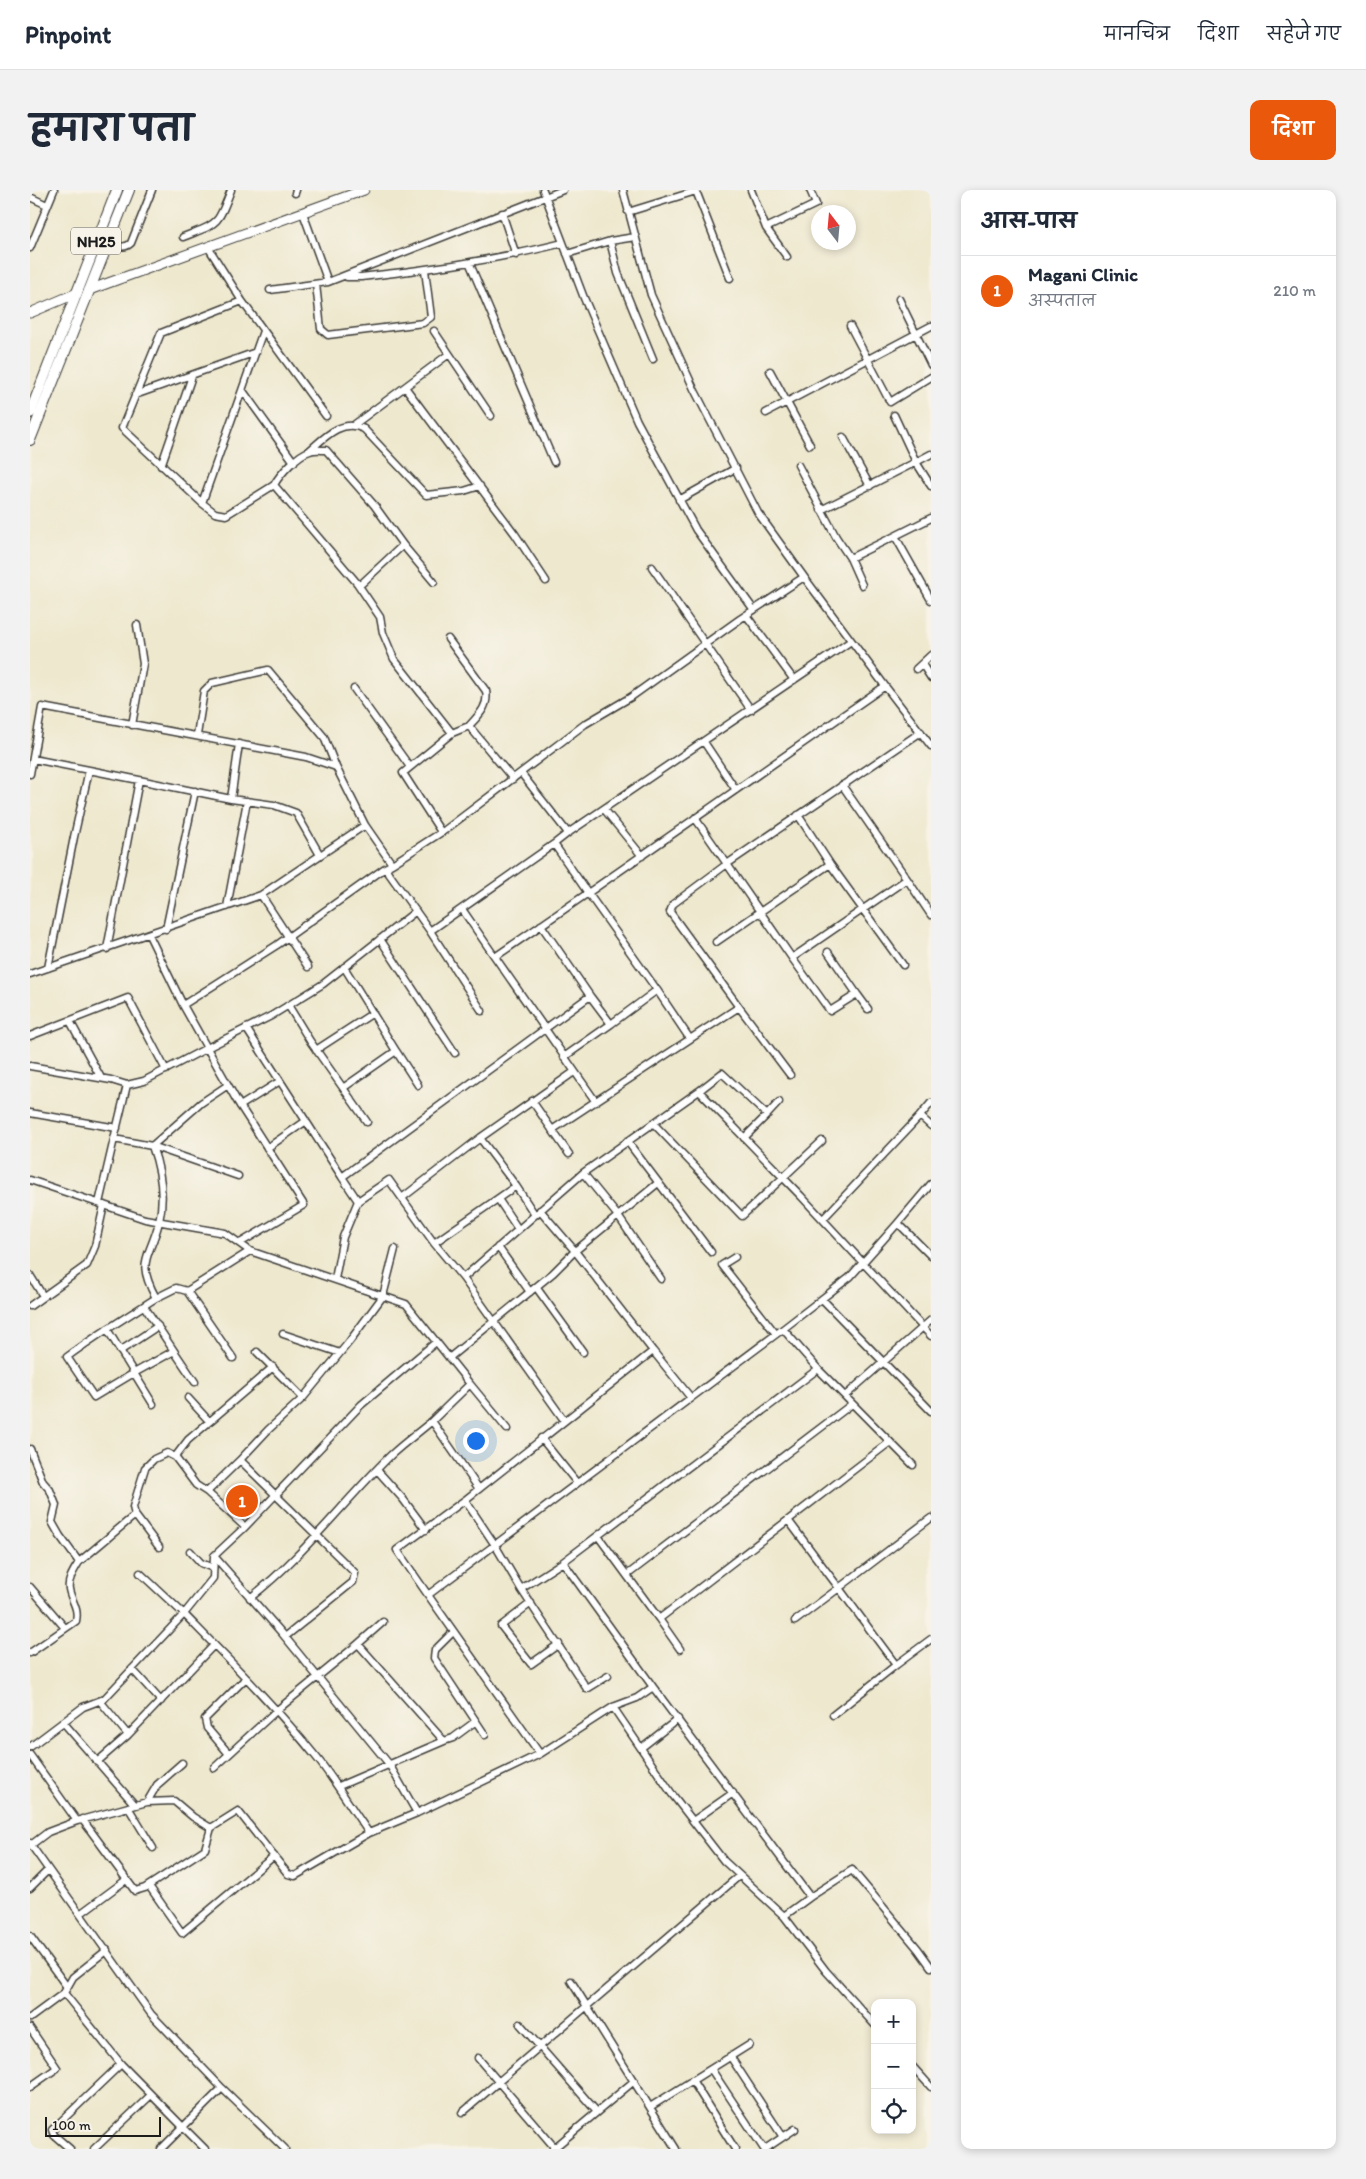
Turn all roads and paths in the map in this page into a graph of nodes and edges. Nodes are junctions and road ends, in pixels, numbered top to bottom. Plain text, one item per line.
1 (54, 190) edge
2 (117, 190) edge
3 (128, 190) edge
4 (152, 190) edge
5 (231, 190) edge
6 (364, 190) edge
7 (563, 190) edge
8 (623, 190) edge
9 (698, 190) edge
10 (751, 190) edge
11 (810, 190) edge
12 (544, 193) edge
13 (30, 197) edge
14 (47, 205) junction
15 (628, 212) junction
16 (303, 213) junction
17 (502, 214) junction
18 (766, 228) junction
19 (183, 237) dead end
20 (635, 237) junction
21 (610, 241) junction
22 (107, 242) junction
23 (563, 243) junction
24 (208, 247) junction
25 (30, 248) edge
26 (567, 254) junction
27 (516, 255) junction
28 (787, 258) dead end
29 (470, 264) junction
30 (424, 270) junction
31 (340, 277) junction
32 (730, 278) dead end
33 (328, 282) junction
34 (316, 284) junction
35 (89, 290) junction
36 (270, 290) dead end
37 (77, 293) junction
38 (899, 299) dead end
39 (242, 301) junction
40 (30, 313) edge
41 (850, 326) dead end
42 (931, 326) edge
43 (263, 331) junction
44 (434, 331) dead end
45 (915, 334) junction
46 (256, 352) junction
47 (449, 354) junction
48 (653, 359) dead end
49 (868, 359) junction
50 (931, 365) edge
51 (770, 371) dead end
52 (192, 376) junction
53 (931, 377) edge
54 (405, 387) junction
55 (243, 391) junction
56 (135, 395) junction
57 (786, 402) junction
58 (30, 412) edge
59 (766, 413) dead end
60 (894, 415) dead end
61 (326, 416) dead end
62 (491, 416) dead end
63 (355, 424) junction
64 (843, 437) dead end
65 (30, 440) edge
66 (810, 445) dead end
67 (309, 451) junction
68 (931, 454) edge
69 (294, 462) junction
70 (554, 462) dead end
71 (916, 462) junction
72 (798, 465) dead end
73 (161, 466) junction
74 (736, 468) junction
75 (274, 485) junction
76 (480, 486) junction
77 (870, 486) junction
78 (931, 486) edge
79 (679, 500) junction
80 (202, 503) junction
81 (821, 510) junction
82 (931, 518) edge
83 (895, 536) junction
84 (403, 545) junction
85 (850, 558) junction
86 (652, 567) dead end
87 (804, 577) junction
88 (546, 581) dead end
89 (434, 582) dead end
90 (862, 585) dead end
91 (359, 586) junction
92 (931, 600) edge
93 (754, 610) junction
94 (746, 616) junction
95 (137, 625) dead end
96 (448, 639) dead end
97 (851, 641) junction
98 (706, 645) junction
99 (931, 655) edge
100 (922, 664) junction
101 (916, 669) dead end
102 (931, 678) edge
103 (794, 680) junction
104 (885, 686) junction
105 (354, 689) dead end
106 (751, 710) junction
107 (132, 725) junction
108 (470, 726) junction
109 (921, 732) junction
110 (452, 733) junction
111 (197, 736) junction
112 (704, 742) junction
113 (238, 744) junction
114 (931, 746) edge
115 (33, 759) junction
116 (336, 767) junction
117 (410, 767) junction
118 (89, 770) junction
119 (522, 773) junction
120 (30, 774) edge
121 (513, 779) junction
122 (139, 780) junction
123 (842, 786) junction
124 (736, 790) junction
125 (195, 791) junction
126 (231, 799) junction
127 (247, 801) junction
128 (604, 809) junction
129 (798, 815) junction
130 (695, 818) junction
131 (364, 824) junction
132 (441, 832) junction
133 (568, 833) junction
134 (554, 844) junction
135 (320, 855) junction
136 (642, 856) junction
137 (727, 864) junction
138 (830, 864) junction
139 (388, 866) junction
140 (907, 879) junction
141 (588, 893) junction
142 (261, 895) junction
143 (227, 907) junction
144 (462, 909) junction
145 (416, 911) junction
146 (864, 911) junction
147 (760, 912) junction
148 (931, 914) edge
149 (541, 925) junction
150 (166, 928) junction
151 (430, 931) junction
152 (149, 935) junction
153 (288, 937) junction
154 (380, 939) junction
155 (716, 942) dead end
156 (107, 949) junction
157 (828, 952) dead end
158 (495, 957) junction
159 (792, 958) junction
160 (903, 965) dead end
161 (308, 967) dead end
162 (344, 967) junction
163 (48, 968) junction
164 (30, 974) edge
165 (656, 990) junction
166 (857, 994) junction
167 (590, 996) junction
168 (183, 1005) junction
169 (288, 1005) junction
170 (739, 1007) junction
171 (868, 1009) dead end
172 (482, 1011) dead end
173 (373, 1013) junction
174 (70, 1020) junction
175 (611, 1024) junction
176 (246, 1028) junction
177 (544, 1030) junction
178 (30, 1036) edge
179 (690, 1039) junction
180 (207, 1048) junction
181 (316, 1050) junction
182 (396, 1050) junction
183 (455, 1053) dead end
184 (564, 1057) junction
185 (30, 1066) edge
186 (166, 1070) junction
187 (574, 1072) junction
188 (790, 1075) dead end
189 (101, 1078) junction
190 (280, 1081) junction
191 (127, 1085) junction
192 (228, 1085) junction
193 (418, 1085) dead end
194 (343, 1088) junction
195 (699, 1091) junction
196 (532, 1101) junction
197 (596, 1102) junction
198 (779, 1102) dead end
199 (931, 1103) edge
200 (240, 1106) junction
201 (30, 1113) edge
202 (767, 1115) junction
203 (920, 1116) junction
204 (306, 1121) junction
205 (367, 1122) dead end
206 (653, 1123) junction
207 (931, 1126) edge
208 (117, 1128) junction
209 (552, 1130) junction
210 (480, 1138) junction
211 (744, 1138) junction
212 (114, 1139) junction
213 (822, 1141) dead end
214 (628, 1142) junction
215 (152, 1146) junction
216 (267, 1148) junction
217 (569, 1154) dead end
218 (583, 1173) junction
219 (238, 1176) dead end
220 (342, 1177) junction
221 (784, 1178) junction
222 (31, 1182) edge
223 (658, 1183) junction
224 (931, 1184) edge
225 (516, 1186) junction
226 (402, 1198) junction
227 (498, 1199) junction
228 (358, 1201) junction
229 (101, 1204) junction
230 (538, 1212) junction
231 (618, 1216) junction
232 (823, 1219) junction
233 (159, 1221) junction
234 (898, 1223) junction
235 (518, 1229) junction
236 (240, 1243) junction
237 (434, 1243) junction
238 (498, 1247) junction
239 (395, 1249) dead end
240 (250, 1251) junction
241 (575, 1251) junction
242 (711, 1252) dead end
243 (735, 1256) dead end
244 (931, 1256) edge
245 (863, 1262) junction
246 (30, 1275) edge
247 (463, 1278) junction
248 (335, 1279) junction
249 (661, 1279) dead end
250 (533, 1289) junction
251 (187, 1290) junction
252 (43, 1296) junction
253 (383, 1296) junction
254 (156, 1298) junction
255 (822, 1298) junction
256 (30, 1306) edge
257 (144, 1306) junction
258 (931, 1320) edge
259 (495, 1321) junction
260 (158, 1326) junction
261 (923, 1328) junction
262 (107, 1329) junction
263 (783, 1330) junction
264 (283, 1334) dead end
265 (776, 1334) junction
266 (931, 1336) edge
267 (436, 1342) junction
268 (120, 1351) junction
269 (174, 1351) junction
270 (654, 1351) junction
271 (257, 1352) dead end
272 (583, 1352) dead end
273 (340, 1353) junction
274 (233, 1358) dead end
275 (449, 1358) junction
276 (883, 1362) junction
277 (273, 1367) junction
278 (818, 1369) junction
279 (134, 1373) junction
280 (195, 1382) dead end
281 (470, 1384) junction
282 (845, 1396) junction
283 (188, 1398) dead end
284 (303, 1398) junction
285 (691, 1398) junction
286 (153, 1404) dead end
287 (852, 1404) junction
288 (931, 1411) edge
289 (564, 1420) junction
290 (209, 1421) junction
291 (432, 1421) junction
292 (507, 1430) dead end
293 (542, 1438) junction
294 (890, 1442) junction
295 (30, 1449) edge
296 (175, 1457) junction
297 (240, 1460) junction
298 (913, 1465) dead end
299 (378, 1470) junction
300 (577, 1483) junction
301 (479, 1489) junction
302 (207, 1492) junction
303 (276, 1495) junction
304 (465, 1500) junction
305 (135, 1515) junction
306 (931, 1518) edge
307 (788, 1520) junction
308 (245, 1527) junction
309 (426, 1530) junction
310 (316, 1535) junction
311 (598, 1536) junction
312 (495, 1545) junction
313 (159, 1547) dead end
314 (190, 1552) dead end
315 (214, 1556) junction
316 (79, 1562) junction
317 (564, 1562) junction
318 (213, 1568) junction
319 (140, 1573) dead end
320 (627, 1575) junction
321 (30, 1587) edge
322 (839, 1588) junction
323 (521, 1589) junction
324 (428, 1595) junction
325 (250, 1598) junction
326 (531, 1603) junction
327 (184, 1614) junction
328 (659, 1619) junction
329 (795, 1621) dead end
330 (383, 1622) dead end
331 (65, 1628) junction
332 (453, 1632) junction
333 (285, 1637) junction
334 (931, 1639) edge
335 (358, 1644) junction
336 (559, 1644) junction
337 (214, 1645) junction
338 (680, 1649) dead end
339 (30, 1653) edge
340 (896, 1665) junction
341 (132, 1669) junction
342 (608, 1676) dead end
343 (246, 1678) junction
344 (318, 1678) junction
345 (653, 1687) junction
346 (100, 1701) junction
347 (161, 1701) junction
348 (613, 1707) junction
349 (276, 1711) junction
350 (833, 1715) dead end
351 (678, 1719) junction
352 (63, 1722) junction
353 (476, 1722) junction
354 (128, 1735) junction
355 (486, 1735) dead end
356 (444, 1741) junction
357 (30, 1747) edge
358 (641, 1748) junction
359 (229, 1754) junction
360 (540, 1754) junction
361 (30, 1755) edge
362 (97, 1762) junction
363 (182, 1762) dead end
364 (389, 1764) junction
365 (214, 1768) dead end
366 (339, 1786) junction
367 (733, 1793) junction
368 (148, 1802) junction
369 (131, 1806) junction
370 (417, 1814) junction
371 (79, 1820) junction
372 (693, 1822) junction
373 (211, 1828) junction
374 (369, 1834) junction
375 (30, 1844) edge
376 (154, 1848) dead end
377 (274, 1856) junction
378 (48, 1870) junction
379 (739, 1876) junction
380 (126, 1880) junction
381 (149, 1886) junction
382 (30, 1888) edge
383 (810, 1896) junction
384 (80, 1914) junction
385 (784, 1916) junction
386 (30, 1936) edge
387 (107, 1950) junction
388 (931, 1967) edge
389 (571, 1981) dead end
390 (66, 1990) junction
391 (587, 2006) junction
392 (30, 2018) edge
393 (871, 2021) edge
394 (520, 2024) dead end
395 (30, 2028) edge
396 (749, 2044) dead end
397 (540, 2046) junction
398 (730, 2056) junction
399 (478, 2058) dead end
400 (121, 2064) junction
401 (711, 2069) junction
402 (916, 2070) edge
403 (692, 2080) junction
404 (634, 2081) junction
405 (498, 2082) junction
406 (931, 2087) edge
407 (30, 2088) edge
408 (222, 2088) junction
409 (151, 2095) junction
410 (650, 2107) junction
411 (462, 2112) dead end
412 (597, 2112) junction
413 (183, 2127) junction
414 (795, 2129) dead end
415 (783, 2137) junction
416 (554, 2148) edge
417 (70, 2149) edge
418 (94, 2149) edge
419 (161, 2149) edge
420 (205, 2149) edge
421 (285, 2149) edge
422 (676, 2149) edge
423 (736, 2149) edge
424 (766, 2149) edge

1 - 14 street
2 - 37 main road, NH25
3 - 22 main road, NH25
4 - 22 street
5 - 19 street
6 - 16 main road
7 - 12 street
8 - 15 street
9 - 15 street
9 - 32 street
10 - 18 street
11 - 18 street
12 - 17 street
12 - 23 street
13 - 14 street
14 - 25 street
15 - 20 street
16 - 24 main road
16 - 33 street
17 - 27 street
17 - 31 street
18 - 28 street
20 - 21 street
20 - 74 street
21 - 26 street
21 - 48 street
22 - 35 main road, NH25
23 - 26 street
23 - 27 street
24 - 35 main road
24 - 39 street
26 - 79 street
27 - 29 street
29 - 30 street
29 - 70 street
30 - 31 street
30 - 34 street
31 - 33 street
33 - 34 street
34 - 36 street
35 - 65 main road, NH25
37 - 40 main road
37 - 58 main road, NH25
38 - 45 street
39 - 43 street
39 - 56 street
41 - 49 street
42 - 45 street
43 - 46 street
43 - 61 street
44 - 47 street
45 - 49 street
45 - 50 street
46 - 52 street
46 - 55 street
47 - 54 street
47 - 62 street
49 - 53 street
49 - 57 street
51 - 57 street
52 - 56 street
52 - 73 street
54 - 63 street
54 - 76 street
55 - 69 street
55 - 80 street
56 - 73 street
57 - 59 street
57 - 66 street
60 - 71 street
63 - 67 street
63 - 76 street
64 - 77 street
67 - 69 street
67 - 84 street
68 - 71 street
69 - 75 street
71 - 77 street
71 - 78 street
72 - 81 street
73 - 80 street
74 - 79 street
74 - 87 street
75 - 80 street
75 - 91 street
76 - 88 street
77 - 81 street
79 - 93 street
81 - 85 street
82 - 83 street
83 - 85 street
83 - 92 street
84 - 89 street
84 - 91 street
85 - 90 street
86 - 98 street
87 - 93 street
87 - 97 street
91 - 110 street
93 - 94 street
94 - 98 street
94 - 103 street
95 - 107 street
96 - 108 street
97 - 103 street
97 - 104 street
98 - 106 street
98 - 119 street
99 - 100 street
100 - 101 street
100 - 102 street
103 - 106 street
104 - 109 street
104 - 124 street
105 - 117 street
106 - 112 street
107 - 111 street
107 - 115 street
108 - 110 street
108 - 121 street
109 - 114 street
109 - 123 street
110 - 117 street
111 - 113 street
111 - 116 street
112 - 124 street
112 - 128 street
113 - 116 street
113 - 126 street
115 - 118 street
115 - 120 street
116 - 131 street
117 - 132 street
118 - 122 street
118 - 163 street
119 - 121 street
119 - 133 street
121 - 132 street
122 - 125 street
122 - 156 street
123 - 129 street
123 - 140 street
124 - 130 street
125 - 126 street
125 - 150 street
126 - 127 street
127 - 135 street
127 - 143 street
128 - 133 street
128 - 136 street
129 - 137 street
129 - 138 street
130 - 136 street
130 - 137 street
131 - 135 street
131 - 139 street
132 - 139 street
133 - 134 street
134 - 141 street
134 - 144 street
135 - 142 street
136 - 141 street
137 - 147 street
137 - 170 street
138 - 146 street
138 - 147 street
139 - 145 street
139 - 153 street
140 - 146 street
140 - 148 street
141 - 149 street
141 - 165 street
142 - 143 street
142 - 153 street
143 - 150 street
144 - 151 street
144 - 158 street
145 - 151 street
145 - 154 street
146 - 159 street
146 - 160 street
147 - 155 street
147 - 159 street
149 - 158 street
149 - 167 street
150 - 152 street
151 - 172 street
152 - 156 street
152 - 168 street
153 - 161 street
153 - 168 street
154 - 162 street
154 - 183 street
156 - 163 street
157 - 166 street
158 - 177 street
159 - 166 street
162 - 169 street
162 - 173 street
163 - 164 street
165 - 175 street
165 - 179 street
166 - 171 street
167 - 175 street
167 - 177 street
168 - 180 street
169 - 176 street
169 - 181 street
170 - 179 street
170 - 188 street
173 - 181 street
173 - 182 street
174 - 178 street
174 - 186 street
174 - 189 street
175 - 184 street
176 - 180 street
176 - 190 street
177 - 184 street
177 - 220 street
179 - 197 street
180 - 186 street
180 - 192 street
181 - 194 street
182 - 193 street
182 - 194 street
184 - 187 street
185 - 189 street
186 - 191 street
187 - 196 street
187 - 197 street
189 - 191 street
190 - 200 street
190 - 204 street
191 - 208 street
192 - 200 street
192 - 215 street
194 - 205 street
195 - 202 street
195 - 206 street
195 - 211 street
196 - 209 street
196 - 210 street
197 - 209 street
198 - 202 street
199 - 203 street
200 - 216 street
201 - 208 street
202 - 211 street
203 - 207 street
203 - 232 street
204 - 216 street
204 - 220 street
206 - 214 street
206 - 221 street
208 - 212 street
209 - 217 street
210 - 225 street
210 - 226 street
211 - 221 street
212 - 215 street
212 - 229 street
213 - 221 street
214 - 218 street
214 - 223 street
215 - 219 street
215 - 233 street
216 - 236 street
218 - 230 street
218 - 231 street
220 - 228 street
221 - 232 street
222 - 229 street
223 - 231 street
223 - 242 street
224 - 234 street
225 - 227 street
225 - 230 street
226 - 228 street
226 - 237 street
227 - 235 street
227 - 237 street
228 - 248 street
229 - 233 street
229 - 252 street
230 - 235 street
230 - 241 street
231 - 241 street
231 - 249 street
232 - 245 street
233 - 236 street
233 - 254 street
234 - 244 street
234 - 245 street
235 - 238 street
236 - 240 street
237 - 247 street
238 - 247 street
238 - 250 street
239 - 253 street
240 - 248 street
240 - 251 street
241 - 250 street
241 - 270 street
243 - 265 street
245 - 255 street
245 - 261 street
246 - 252 street
247 - 259 street
248 - 253 street
250 - 259 street
250 - 272 street
251 - 254 street
251 - 274 street
252 - 256 street
253 - 267 street
253 - 273 street
254 - 257 street
255 - 263 street
255 - 276 street
257 - 260 street
257 - 262 street
258 - 261 street
259 - 275 street
259 - 289 street
260 - 268 street
260 - 269 street
261 - 266 street
261 - 276 street
262 - 268 street
262 - 279 street
263 - 265 street
263 - 278 street
264 - 273 street
265 - 285 street
267 - 275 street
267 - 303 street
268 - 279 street
269 - 279 street
269 - 280 street
270 - 285 street
270 - 289 street
271 - 277 street
273 - 284 street
275 - 281 street
276 - 282 street
276 - 288 street
277 - 284 street
277 - 290 street
278 - 282 street
278 - 311 street
279 - 286 street
281 - 291 street
281 - 292 street
282 - 287 street
283 - 290 street
284 - 297 street
285 - 300 street
287 - 294 street
287 - 320 street
289 - 293 street
290 - 296 street
291 - 299 street
291 - 301 street
293 - 300 street
293 - 301 street
294 - 298 street
294 - 307 street
295 - 316 street
296 - 302 street
296 - 305 street
297 - 302 street
297 - 303 street
299 - 309 street
299 - 310 street
300 - 312 street
301 - 304 street
302 - 308 street
303 - 308 street
303 - 310 street
304 - 309 street
304 - 312 street
305 - 313 street
305 - 316 street
306 - 322 street
307 - 322 street
307 - 328 street
308 - 315 street
309 - 324 street
310 - 325 street
310 - 333 street
311 - 317 street
311 - 320 street
312 - 323 street
312 - 324 street
314 - 318 street
315 - 318 street
315 - 325 street
316 - 331 street
317 - 323 street
317 - 345 street
318 - 327 street
319 - 327 street
320 - 328 street
321 - 331 street
322 - 329 street
322 - 340 street
323 - 326 street
324 - 332 street
325 - 333 street
326 - 336 street
326 - 336 street
327 - 337 street
327 - 341 street
328 - 338 street
330 - 335 street
331 - 339 street
332 - 353 street
332 - 360 street
333 - 344 street
334 - 340 street
335 - 344 street
335 - 356 street
336 - 342 street
337 - 343 street
337 - 347 street
340 - 350 street
341 - 346 street
341 - 347 street
343 - 349 street
343 - 359 street
344 - 349 street
344 - 364 street
345 - 348 street
345 - 351 street
346 - 352 street
346 - 354 street
347 - 354 street
348 - 358 street
348 - 360 street
349 - 359 street
349 - 366 street
351 - 358 street
351 - 367 street
352 - 357 street
352 - 362 street
353 - 355 street
353 - 356 street
354 - 362 street
356 - 364 street
358 - 372 street
359 - 365 street
360 - 370 street
361 - 371 street
362 - 369 street
363 - 368 street
364 - 366 street
364 - 370 street
366 - 374 street
367 - 372 street
367 - 383 street
368 - 369 street
368 - 373 street
369 - 371 street
369 - 376 street
370 - 374 street
371 - 375 street
371 - 380 street
372 - 379 street
373 - 377 street
373 - 381 street
374 - 377 street
375 - 378 street
377 - 381 street
378 - 382 street
378 - 384 street
379 - 385 street
379 - 391 street
380 - 381 street
380 - 384 street
383 - 385 street
383 - 388 street
384 - 387 street
385 - 393 street
386 - 390 street
387 - 390 street
387 - 408 street
389 - 391 street
390 - 392 street
390 - 400 street
391 - 397 street
391 - 404 street
394 - 397 street
395 - 407 street
396 - 398 street
397 - 405 street
397 - 412 street
398 - 401 street
398 - 415 street
399 - 405 street
400 - 409 street
400 - 417 street
401 - 403 street
401 - 424 street
402 - 406 street
403 - 410 street
403 - 423 street
404 - 410 street
404 - 412 street
405 - 411 street
405 - 416 street
408 - 413 street
408 - 421 street
409 - 413 street
409 - 418 street
410 - 422 street
412 - 416 street
413 - 419 street
413 - 420 street
414 - 415 street
415 - 424 street

